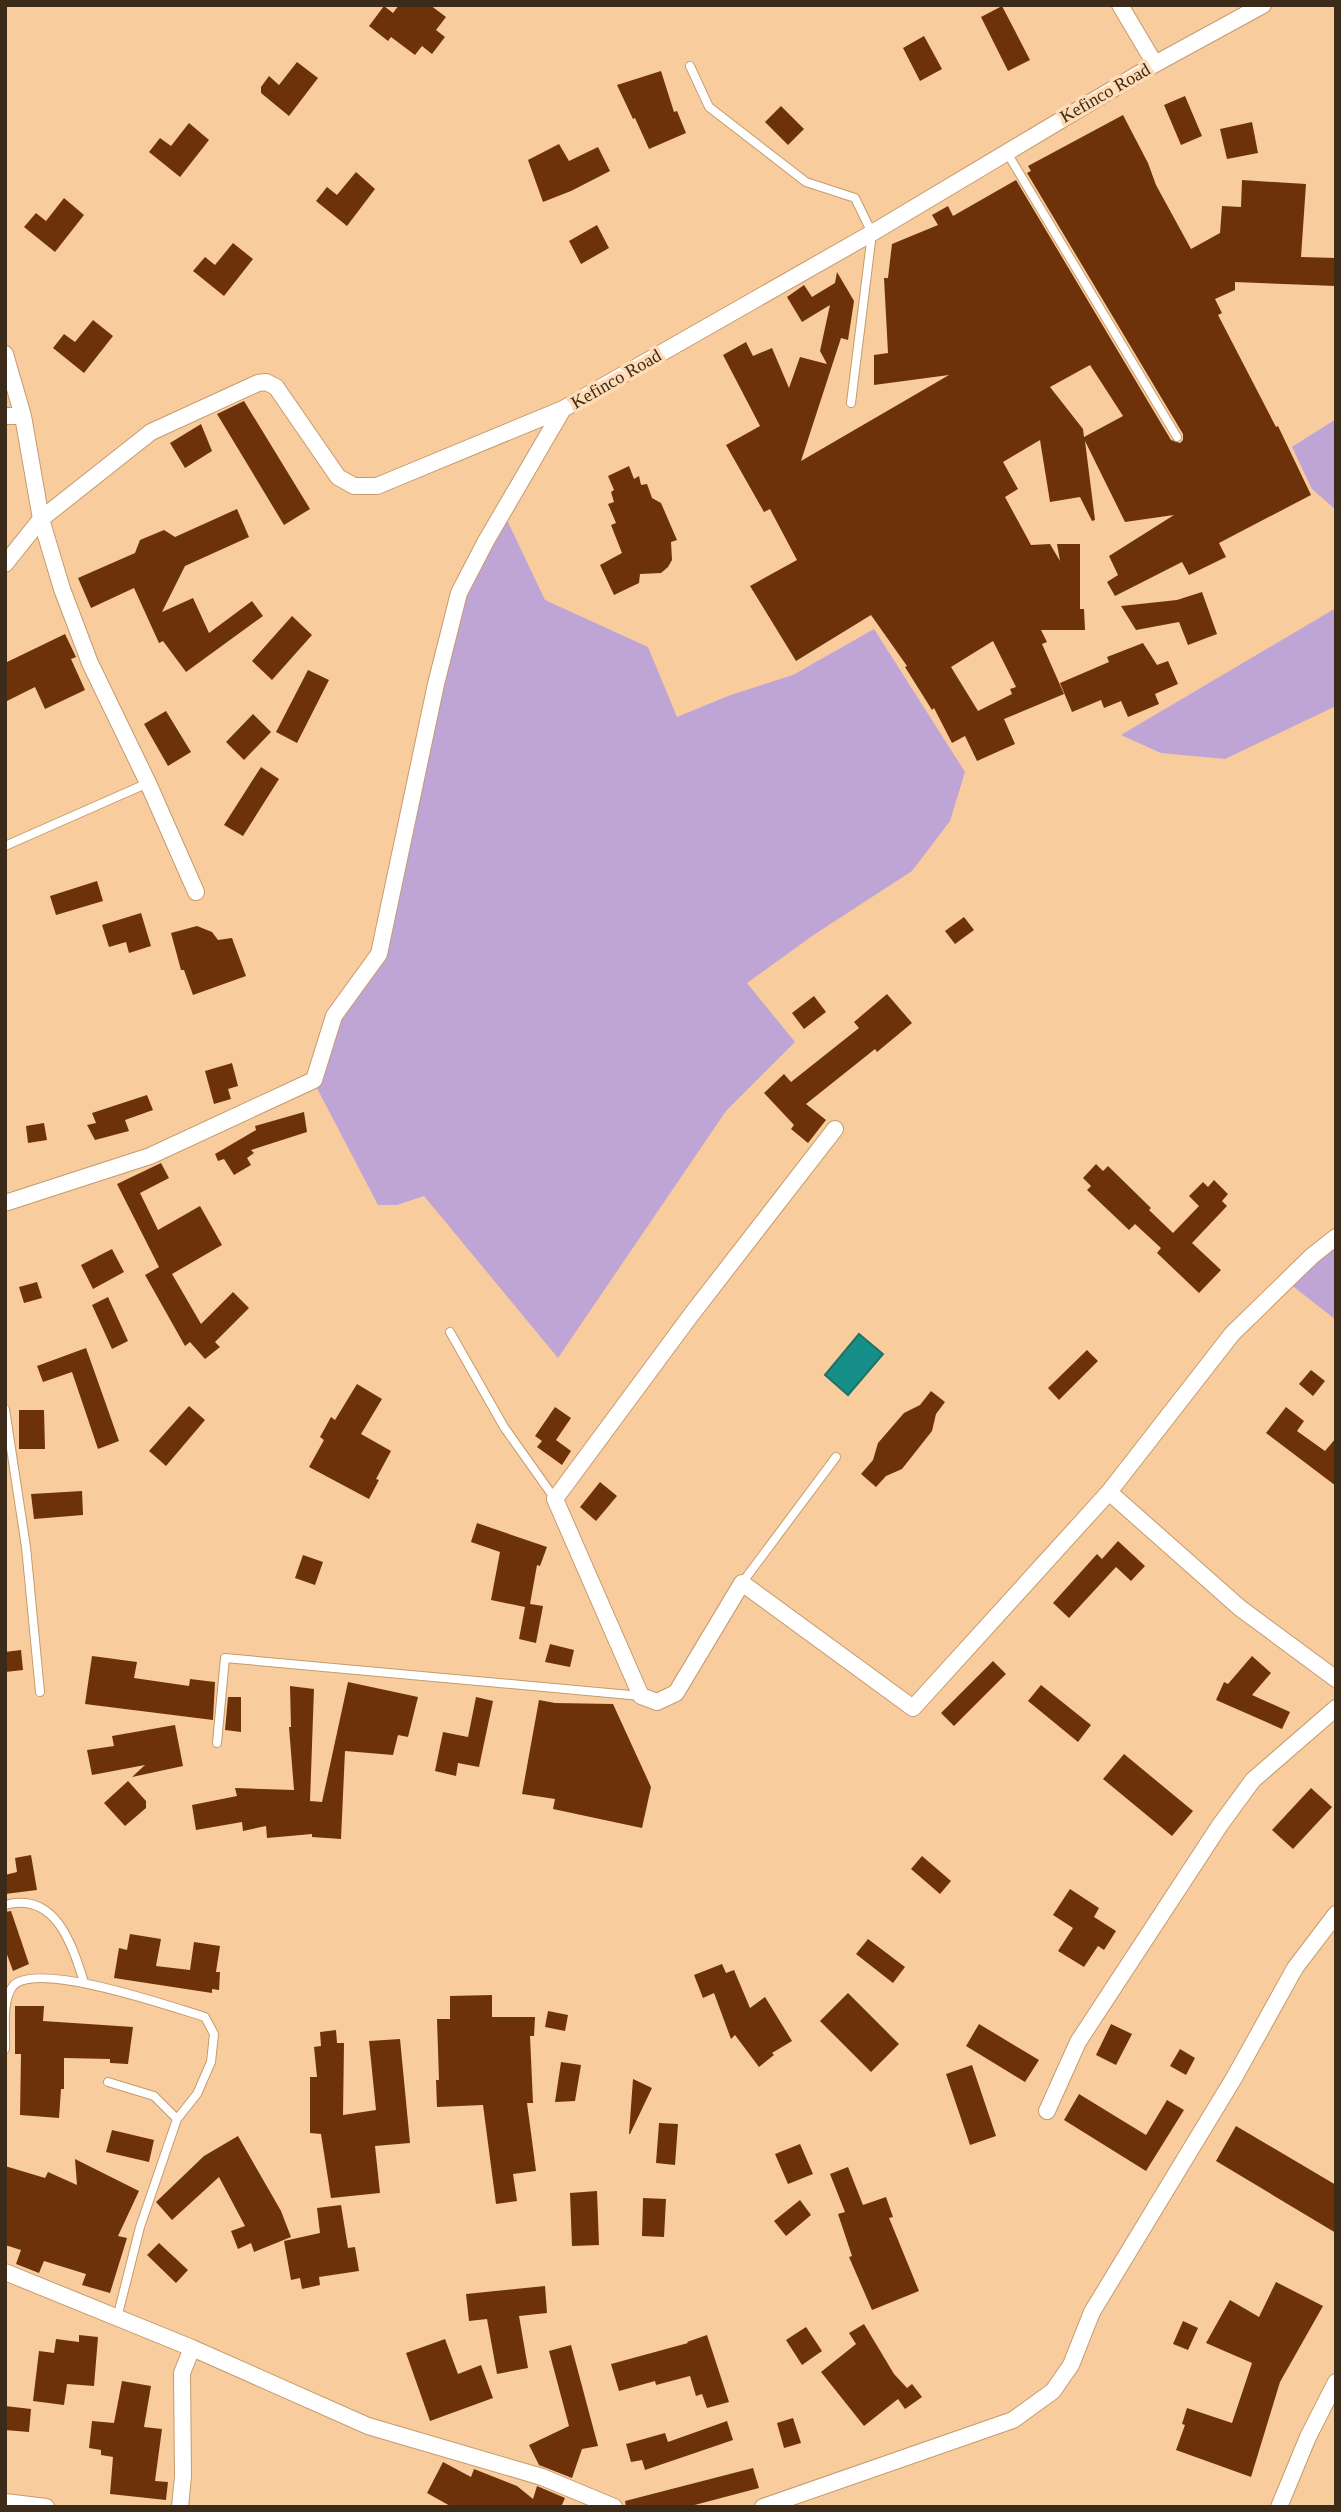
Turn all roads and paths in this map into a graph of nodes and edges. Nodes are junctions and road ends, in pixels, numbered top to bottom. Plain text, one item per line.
1 (1120, 5) edge
2 (1263, 5) edge
3 (1155, 64) junction
4 (690, 66) dead end
5 (1006, 151) junction
6 (872, 233) junction
7 (5, 354) edge
8 (851, 403) dead end
9 (563, 409) junction
10 (5, 416) edge
11 (23, 416) junction
12 (1177, 437) dead end
13 (41, 519) junction
14 (5, 564) edge
15 (148, 783) junction
16 (5, 846) edge
17 (196, 892) dead end
18 (835, 1129) dead end
19 (5, 1203) edge
20 (1336, 1237) edge
21 (450, 1332) dead end
22 (5, 1409) edge
23 (836, 1457) dead end
24 (1109, 1492) junction
25 (555, 1499) junction
26 (742, 1583) junction
27 (1336, 1679) edge
28 (40, 1692) dead end
29 (641, 1696) junction
30 (1336, 1708) edge
31 (217, 1743) dead end
32 (5, 1905) edge
33 (1336, 1914) edge
34 (84, 1982) junction
35 (5, 2049) edge
36 (108, 2082) dead end
37 (1047, 2112) dead end
38 (177, 2119) junction
39 (5, 2272) edge
40 (117, 2318) junction
41 (192, 2348) junction
42 (1336, 2382) edge
43 (5, 2502) edge
44 (46, 2507) edge
45 (180, 2507) edge
46 (614, 2507) edge
47 (763, 2507) edge
48 (1279, 2507) edge

1 - 3 street
2 - 3 street, Kefinco Road
3 - 5 street, Kefinco Road
4 - 6 lane
5 - 6 street, Kefinco Road
5 - 12 lane
6 - 8 lane
6 - 9 street, Kefinco Road
7 - 11 street
9 - 13 street, Kefinco Road
9 - 19 street
10 - 11 street
11 - 13 street
13 - 14 street, Kefinco Road
13 - 15 street
15 - 16 lane
15 - 17 street
18 - 25 street
20 - 24 street
21 - 25 lane
22 - 28 lane
23 - 26 lane
24 - 26 street
24 - 27 street
25 - 29 street
26 - 29 street
29 - 31 lane
30 - 37 street
32 - 34 lane
33 - 47 street
34 - 35 lane
34 - 38 lane
36 - 38 lane
38 - 40 lane
39 - 40 street
40 - 41 street
41 - 45 street
41 - 46 street
42 - 48 street
43 - 44 street

